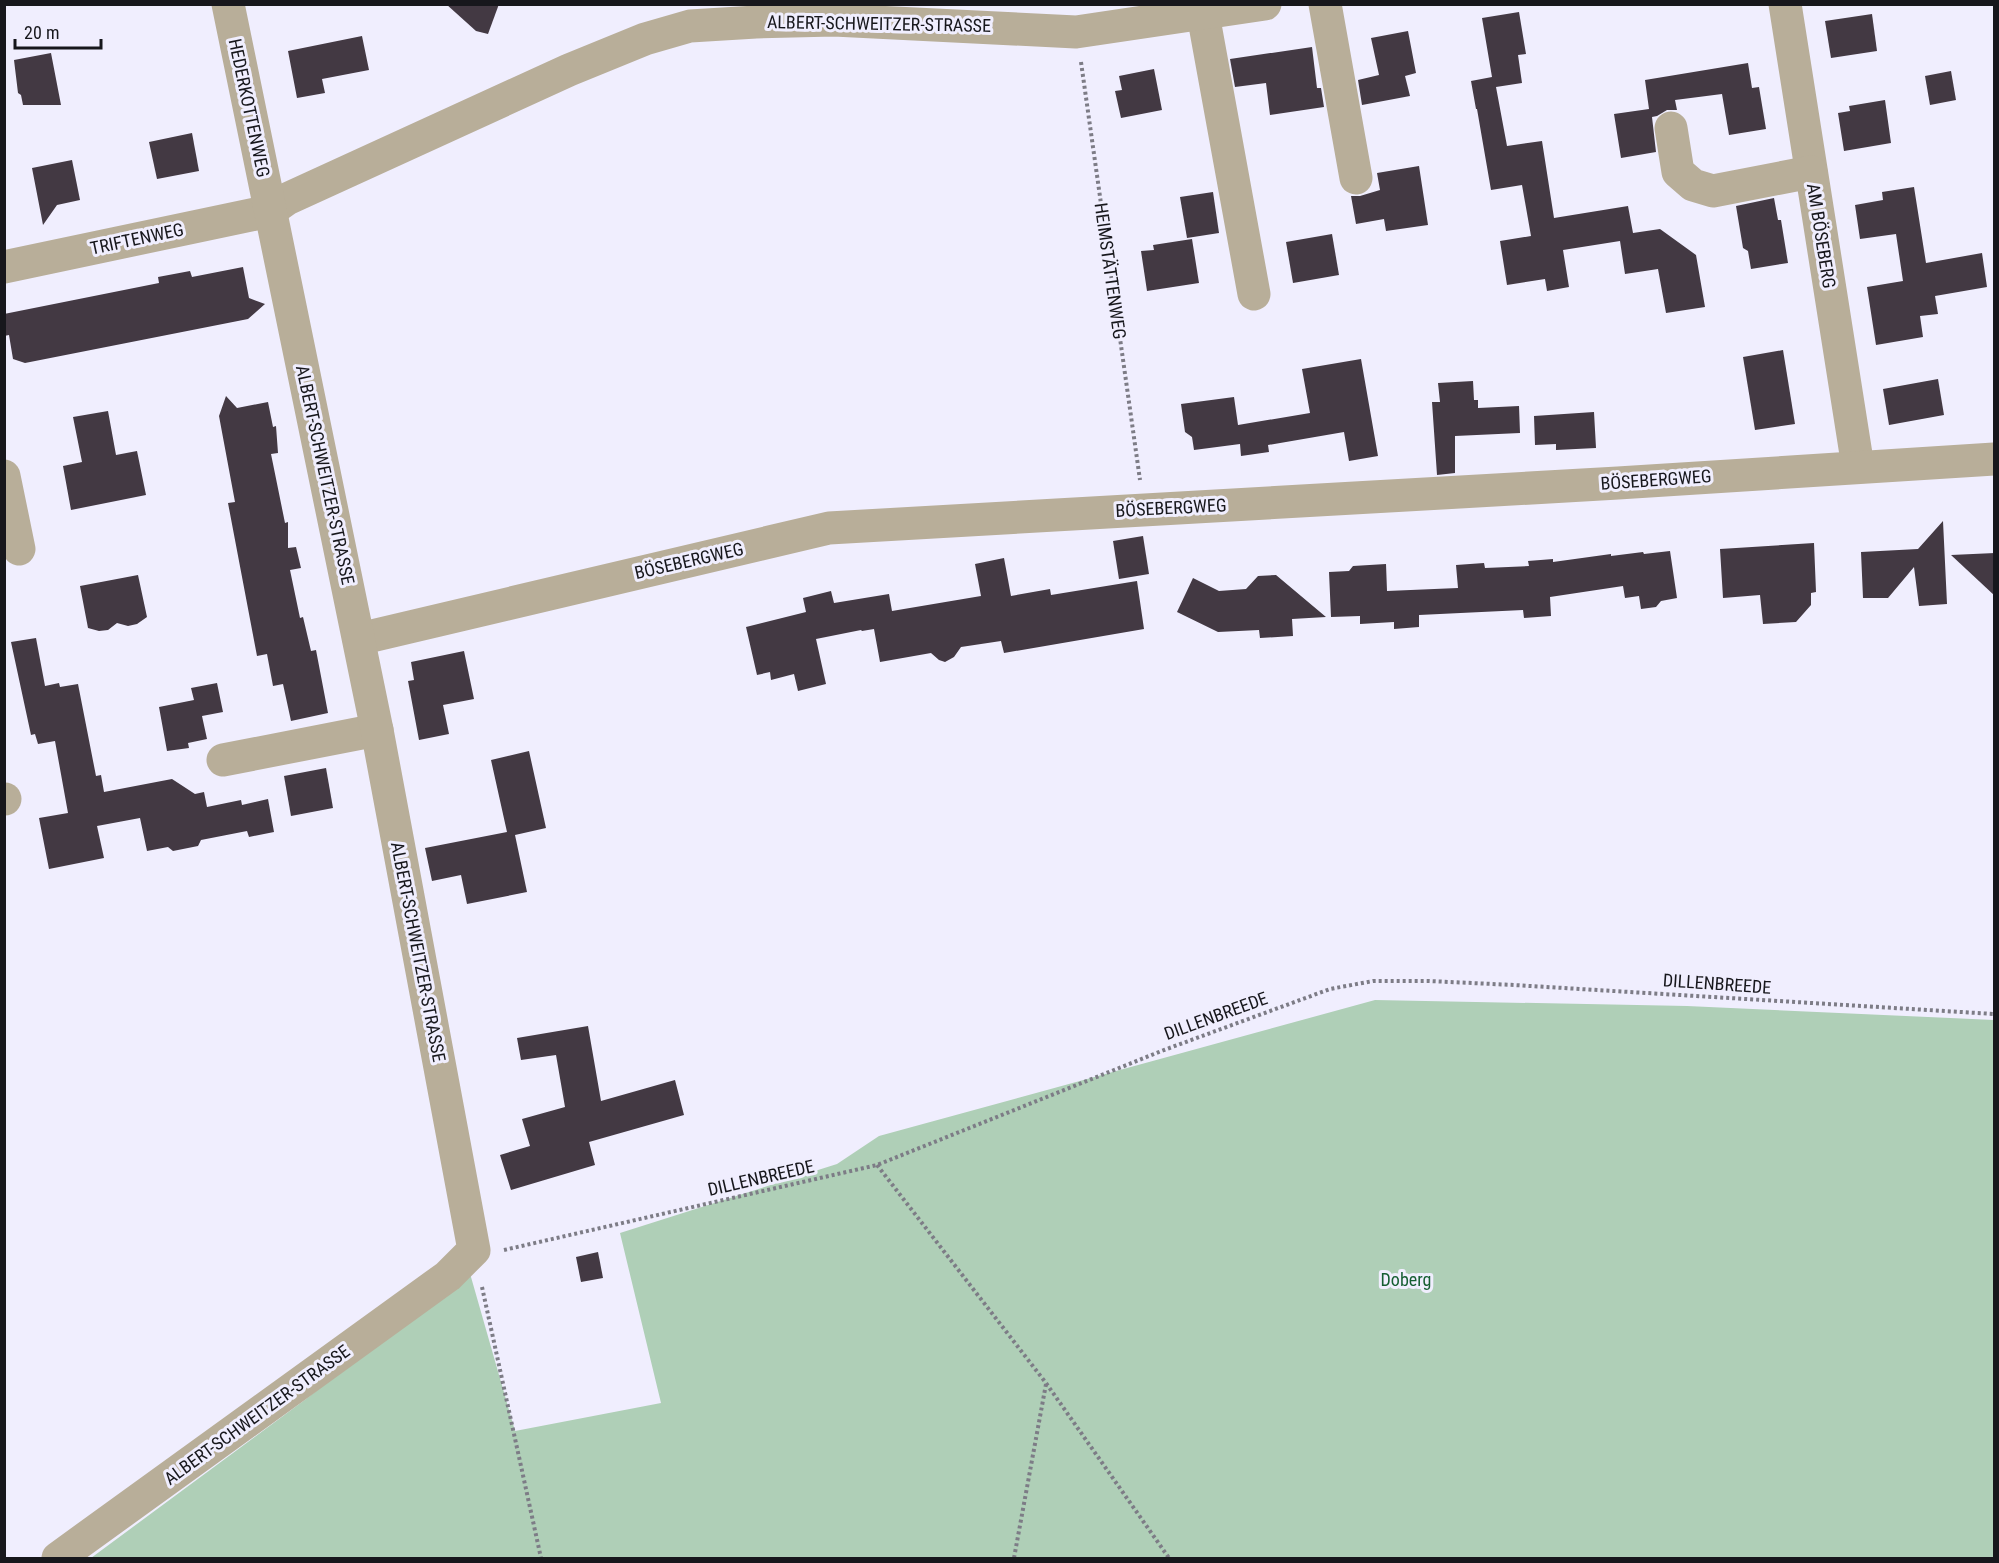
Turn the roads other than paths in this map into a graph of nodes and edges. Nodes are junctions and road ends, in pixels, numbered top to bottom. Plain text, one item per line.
1 (228, 4) edge
2 (1265, 4) edge
3 (1325, 4) edge
4 (1785, 4) edge
5 (1165, 12) edge
6 (1203, 14) junction
7 (961, 15) edge
8 (1671, 128) dead end
9 (1811, 172) junction
10 (1356, 178) dead end
11 (270, 211) junction
12 (4, 267) edge
13 (1254, 294) dead end
14 (1995, 459) edge
15 (1858, 466) junction
16 (4, 476) edge
17 (19, 549) dead end
18 (359, 639) junction
19 (377, 730) junction
20 (223, 760) dead end
21 (58, 1558) edge

1 - 11 street, HEDERKOTTENWEG
2 - 6 street, ALBERT-SCHWEITZER-STRASSE
3 - 10 street
4 - 9 street, AM BÖSEBERG
5 - 6 street, ALBERT-SCHWEITZER-STRASSE
5 - 7 street, ALBERT-SCHWEITZER-STRASSE
6 - 13 street
7 - 11 street, ALBERT-SCHWEITZER-STRASSE
8 - 9 street
9 - 15 street, AM BÖSEBERG
11 - 12 street, TRIFTENWEG
11 - 18 street, ALBERT-SCHWEITZER-STRASSE
14 - 15 street, BÖSEBERGWEG
15 - 18 street, BÖSEBERGWEG
16 - 17 street
18 - 19 street, ALBERT-SCHWEITZER-STRASSE
19 - 20 street
19 - 21 street, ALBERT-SCHWEITZER-STRASSE

